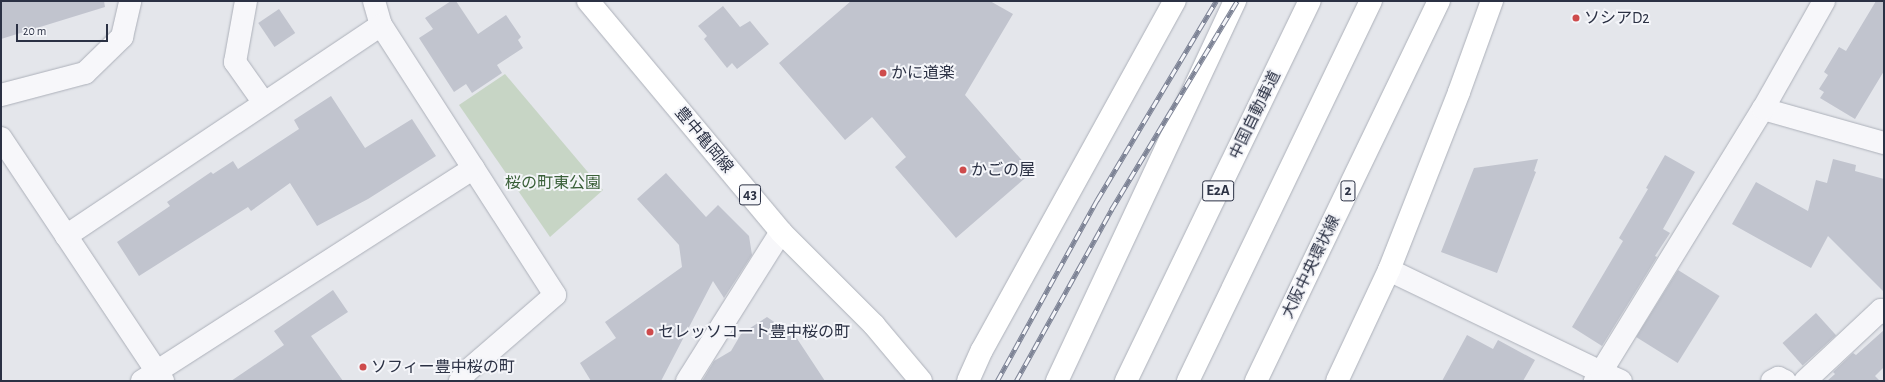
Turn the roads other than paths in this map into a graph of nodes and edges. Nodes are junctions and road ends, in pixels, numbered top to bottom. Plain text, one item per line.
1 (130, 1) edge
2 (246, 1) edge
3 (374, 1) edge
4 (588, 1) edge
5 (1175, 1) edge
6 (1235, 1) edge
7 (1310, 1) edge
8 (1371, 1) edge
9 (1439, 1) edge
10 (1492, 1) edge
11 (1824, 1) edge
12 (381, 25) junction
13 (1, 95) edge
14 (264, 103) junction
15 (1763, 109) junction
16 (1, 138) edge
17 (1884, 143) edge
18 (474, 168) junction
19 (781, 232) junction
20 (66, 236) junction
21 (1389, 270) junction
22 (1884, 314) edge
23 (1598, 376) edge
24 (154, 378) edge
25 (460, 381) edge
26 (687, 381) edge
27 (921, 381) edge
28 (968, 381) edge
29 (1057, 381) edge
30 (1126, 381) edge
31 (1188, 381) edge
32 (1256, 381) edge
33 (1338, 381) edge
34 (1621, 381) edge
35 (1772, 381) edge
36 (1785, 381) edge
37 (1805, 381) edge

1 - 13 street
2 - 14 street
3 - 12 street
4 - 19 main road, 豊中亀岡線 / 43
5 - 28 main road
6 - 29 main road
7 - 30 main road, 中国自動車道 / E2A
8 - 31 main road
9 - 32 main road, 大阪中央環状線 / 2
10 - 21 main road
11 - 15 street
12 - 14 street
12 - 18 street
14 - 20 street
15 - 17 street
15 - 23 street
16 - 20 street
18 - 24 street
18 - 25 street
19 - 26 street
19 - 27 main road, 豊中亀岡線 / 43
20 - 24 street
21 - 23 street
21 - 33 main road
22 - 37 street
23 - 34 street
35 - 36 street

